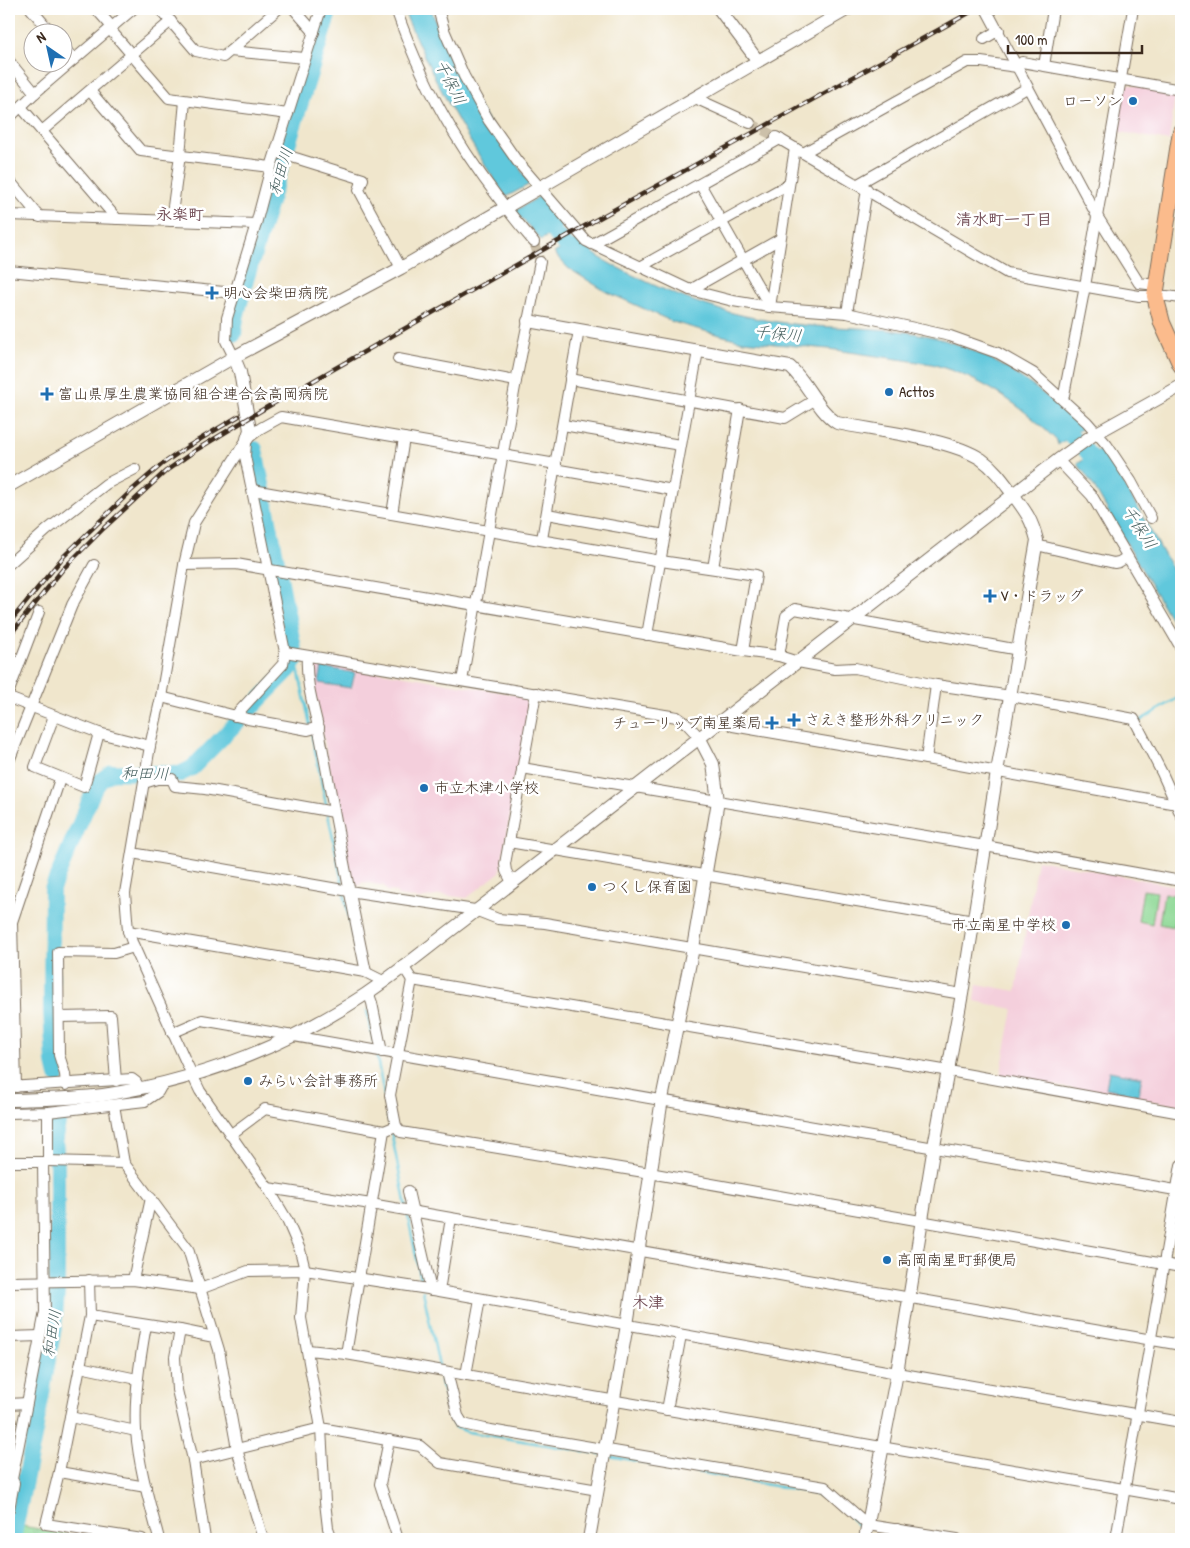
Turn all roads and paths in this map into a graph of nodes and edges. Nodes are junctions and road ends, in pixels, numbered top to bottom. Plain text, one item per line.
1 (31, 9) edge
2 (96, 9) edge
3 (133, 9) edge
4 (160, 9) edge
5 (278, 9) edge
6 (294, 9) edge
7 (321, 9) edge
8 (396, 9) edge
9 (438, 9) edge
10 (719, 9) edge
11 (848, 9) edge
12 (986, 9) edge
13 (1053, 9) edge
14 (1133, 9) edge
15 (171, 21) junction
16 (42, 22) edge
17 (112, 26) junction
18 (999, 30) junction
19 (314, 32) junction
20 (984, 39) dead end
21 (230, 51) junction
22 (132, 55) junction
23 (306, 58) junction
24 (74, 59) joint
25 (9, 61) edge
26 (758, 61) junction
27 (1044, 66) junction
28 (1017, 67) junction
29 (1120, 80) junction
30 (1027, 88) junction
31 (1181, 90) edge
32 (90, 91) junction
33 (35, 93) junction
34 (696, 98) junction
35 (185, 101) junction
36 (21, 107) junction
37 (288, 114) junction
38 (9, 118) edge
39 (750, 123) tunnel mouth
40 (42, 131) junction
41 (1181, 131) edge
42 (799, 151) junction
43 (278, 153) junction
44 (180, 155) junction
45 (271, 167) junction
46 (9, 180) edge
47 (700, 184) junction
48 (789, 184) junction
49 (863, 187) junction
50 (539, 189) junction
51 (1176, 191) edge
52 (507, 207) junction
53 (9, 216) edge
54 (1097, 216) junction
55 (40, 217) junction
56 (117, 219) junction
57 (171, 221) junction
58 (721, 222) junction
59 (256, 224) junction
60 (780, 239) junction
61 (534, 242) tunnel mouth
62 (592, 244) junction
63 (743, 260) junction
64 (540, 262) tunnel mouth
65 (640, 267) junction
66 (401, 268) junction
67 (9, 271) edge
68 (1085, 286) junction
69 (690, 290) junction
70 (1156, 291) junction
71 (234, 292) junction
72 (1181, 298) edge
73 (770, 307) junction
74 (847, 313) junction
75 (528, 321) junction
76 (579, 330) junction
77 (698, 351) junction
78 (234, 357) junction
79 (398, 359) dead end
80 (1181, 365) edge
81 (570, 379) junction
82 (516, 381) junction
83 (1181, 386) edge
84 (816, 399) junction
85 (690, 400) junction
86 (1063, 400) junction
87 (740, 409) junction
88 (562, 424) junction
89 (1095, 434) junction
90 (404, 438) junction
91 (247, 439) junction
92 (680, 445) junction
93 (502, 456) junction
94 (1062, 459) junction
95 (555, 466) junction
96 (135, 469) dead end
97 (9, 486) edge
98 (255, 490) junction
99 (673, 490) junction
100 (1014, 495) junction
101 (392, 514) junction
102 (547, 514) junction
103 (1151, 518) dead end
104 (490, 531) junction
105 (665, 535) junction
106 (542, 539) junction
107 (1036, 545) junction
108 (1127, 557) junction
109 (661, 561) junction
110 (9, 564) edge
111 (94, 565) dead end
112 (184, 565) junction
113 (713, 568) junction
114 (271, 570) junction
115 (477, 605) junction
116 (40, 612) dead end
117 (854, 619) junction
118 (646, 634) junction
119 (1181, 648) edge
120 (1019, 650) junction
121 (743, 651) junction
122 (287, 652) junction
123 (306, 655) junction
124 (779, 656) junction
125 (798, 662) junction
126 (462, 681) junction
127 (936, 685) junction
128 (9, 691) edge
129 (536, 693) junction
130 (1011, 696) junction
131 (161, 697) junction
132 (9, 698) edge
133 (30, 706) junction
134 (54, 716) junction
135 (236, 716) junction
136 (725, 718) junction
137 (314, 728) junction
138 (100, 733) junction
139 (700, 737) junction
140 (150, 746) junction
141 (926, 758) junction
142 (9, 760) edge
143 (522, 768) junction
144 (997, 772) junction
145 (60, 779) junction
146 (145, 781) junction
147 (634, 787) junction
148 (718, 801) junction
149 (1175, 801) edge
150 (334, 812) junction
151 (1181, 816) edge
152 (509, 842) junction
153 (985, 846) junction
154 (552, 850) junction
155 (132, 853) junction
156 (706, 877) junction
157 (1181, 881) edge
158 (512, 882) junction
159 (348, 891) junction
160 (475, 910) junction
161 (974, 921) junction
162 (128, 931) junction
163 (134, 947) junction
164 (693, 948) junction
165 (403, 966) junction
166 (365, 972) junction
167 (412, 980) junction
168 (383, 981) junction
169 (368, 992) junction
170 (962, 994) junction
171 (59, 1017) junction
172 (676, 1025) junction
173 (172, 1033) junction
174 (293, 1036) junction
175 (382, 1052) junction
176 (398, 1054) junction
177 (949, 1071) junction
178 (193, 1075) junction
179 (116, 1081) junction
180 (163, 1083) junction
181 (66, 1084) junction
182 (12, 1087) edge
183 (139, 1088) junction
184 (662, 1099) junction
185 (9, 1100) edge
186 (114, 1105) junction
187 (48, 1112) junction
188 (9, 1113) edge
189 (1181, 1113) edge
190 (389, 1129) junction
191 (230, 1135) junction
192 (934, 1146) junction
193 (47, 1161) junction
194 (9, 1162) edge
195 (124, 1163) junction
196 (1181, 1165) edge
197 (649, 1173) junction
198 (268, 1188) junction
199 (408, 1190) dead end
200 (1179, 1190) edge
201 (151, 1198) junction
202 (371, 1204) junction
203 (412, 1212) junction
204 (451, 1218) junction
205 (922, 1222) junction
206 (638, 1250) junction
207 (1164, 1264) junction
208 (1181, 1268) edge
209 (305, 1270) junction
210 (359, 1279) junction
211 (89, 1280) junction
212 (133, 1280) junction
213 (48, 1281) junction
214 (9, 1282) edge
215 (200, 1290) junction
216 (432, 1290) junction
217 (910, 1298) junction
218 (480, 1299) junction
219 (90, 1316) junction
220 (146, 1325) junction
221 (627, 1325) junction
222 (180, 1330) junction
223 (681, 1335) junction
224 (40, 1336) junction
225 (9, 1337) edge
226 (214, 1337) junction
227 (1151, 1340) junction
228 (1181, 1345) edge
229 (308, 1350) junction
230 (346, 1354) junction
231 (80, 1367) junction
232 (447, 1372) junction
233 (897, 1374) junction
234 (466, 1375) junction
235 (137, 1379) junction
236 (613, 1401) junction
237 (27, 1403) junction
238 (9, 1404) edge
239 (667, 1410) junction
240 (1137, 1414) junction
241 (70, 1418) junction
242 (1181, 1422) edge
243 (321, 1428) junction
244 (136, 1431) junction
245 (388, 1440) junction
246 (883, 1447) junction
247 (236, 1449) junction
248 (605, 1454) junction
249 (193, 1460) junction
250 (59, 1472) junction
251 (10, 1479) edge
252 (146, 1487) junction
253 (598, 1490) junction
254 (1125, 1490) junction
255 (1181, 1499) edge
256 (9, 1509) edge
257 (868, 1525) junction
258 (896, 1534) edge
259 (142, 1539) edge
260 (159, 1539) edge
261 (205, 1539) edge
262 (263, 1539) edge
263 (332, 1539) edge
264 (398, 1539) edge
265 (589, 1539) edge
266 (865, 1539) edge
267 (957, 1539) edge
268 (1116, 1539) edge

1 - 16 street
2 - 17 street
3 - 17 street
4 - 15 street
5 - 21 street
6 - 19 street
7 - 19 street
8 - 52 street
9 - 50 street
10 - 26 street
11 - 26 street
12 - 18 street
13 - 27 street
14 - 29 street
15 - 21 street
15 - 22 street
17 - 22 street
17 - 24 street
18 - 20 street
18 - 28 street
19 - 23 street
21 - 23 street
22 - 32 street
22 - 35 street
23 - 37 street
24 - 33 street
25 - 33 street
26 - 34 street
27 - 28 street
27 - 29 street
28 - 30 street
28 - 42 street
29 - 31 street
29 - 54 street
30 - 49 street
30 - 54 street
32 - 40 street
32 - 44 street
33 - 36 street
34 - 39 street
34 - 50 street
35 - 37 street
35 - 44 street
36 - 38 street
36 - 40 street
37 - 43 street
40 - 56 street
41 - 51 highway
42 - 47 street
42 - 48 street
42 - 49 street
43 - 45 street
43 - 66 street
44 - 45 street
44 - 57 street
45 - 59 street
46 - 55 street
47 - 58 street
47 - 62 street
48 - 58 street
48 - 60 street
49 - 68 street
49 - 74 street
50 - 52 street
50 - 62 street
51 - 70 highway
52 - 61 street
52 - 66 street
53 - 55 street
54 - 68 street
54 - 70 street
55 - 56 street
56 - 57 street
57 - 59 street
58 - 63 street
58 - 65 street
59 - 71 street
60 - 63 street
60 - 73 street
62 - 65 street
63 - 69 street
63 - 73 street
64 - 75 street
65 - 69 street
66 - 78 street
67 - 71 street
68 - 70 street
68 - 86 street
69 - 73 street
70 - 72 street
70 - 80 highway
71 - 78 street
73 - 74 street
74 - 86 street
75 - 76 street
75 - 82 street
76 - 77 street
76 - 81 street
77 - 84 street
77 - 85 street
78 - 91 street
78 - 97 street
79 - 82 street
81 - 85 street
81 - 88 street
82 - 93 street
83 - 89 street
84 - 87 street
84 - 100 street
85 - 87 street
85 - 92 street
86 - 89 street
87 - 113 street
88 - 92 street
88 - 95 street
89 - 94 street
89 - 103 street
90 - 91 street
90 - 93 street
90 - 101 street
91 - 98 street
91 - 112 street
92 - 99 street
93 - 95 street
93 - 104 street
94 - 100 street
94 - 108 street
95 - 99 street
95 - 102 street
96 - 110 street
98 - 101 street
98 - 114 street
99 - 105 street
100 - 107 street
100 - 117 street
101 - 104 street
102 - 105 street
102 - 106 street
104 - 106 street
104 - 115 street
105 - 109 street
106 - 109 street
107 - 108 street
107 - 120 street
108 - 119 street
109 - 113 street
109 - 118 street
111 - 133 street
112 - 114 street
112 - 131 street
113 - 121 street
114 - 115 street
114 - 122 street
115 - 118 street
115 - 126 street
116 - 128 street
117 - 120 street
117 - 124 street
117 - 125 street
118 - 121 street
120 - 130 street
121 - 124 street
122 - 123 street
122 - 135 street
123 - 126 street
123 - 137 street
124 - 125 street
125 - 127 street
125 - 136 street
126 - 129 street
127 - 130 street
127 - 141 street
129 - 139 street
129 - 143 street
130 - 144 street
130 - 149 street
131 - 135 street
131 - 140 street
132 - 133 street
133 - 134 street
133 - 142 street
134 - 138 street
134 - 145 street
135 - 137 street
136 - 139 street
136 - 141 street
137 - 150 street
138 - 140 street
138 - 145 street
139 - 147 street
139 - 148 street
140 - 146 street
141 - 144 street
143 - 147 street
143 - 152 street
144 - 149 street
144 - 153 street
145 - 182 street
146 - 150 street
146 - 155 street
147 - 148 street
147 - 154 street
148 - 153 street
148 - 156 street
149 - 151 street
150 - 159 street
152 - 154 street
152 - 158 street
153 - 157 street
153 - 161 street
154 - 156 street
154 - 158 street
155 - 159 street
155 - 162 street
156 - 161 street
156 - 164 street
158 - 160 street
159 - 160 street
159 - 166 street
160 - 164 street
160 - 165 street
161 - 170 street
162 - 163 street
162 - 166 street
163 - 171 street
163 - 173 street
164 - 170 street
164 - 172 street
165 - 167 street
165 - 168 street
166 - 168 street
167 - 172 street
167 - 176 street
168 - 169 street
169 - 174 street
169 - 175 street
170 - 177 street
171 - 179 street
171 - 181 street
172 - 177 street
172 - 184 street
173 - 174 street
173 - 178 street
174 - 175 street
174 - 178 street
175 - 176 street
176 - 184 street
176 - 190 street
177 - 189 street
177 - 192 street
178 - 180 street
178 - 191 street
179 - 181 street
179 - 183 street
180 - 183 street
180 - 186 street
181 - 182 street
183 - 185 street
184 - 192 street
184 - 197 street
186 - 187 street
186 - 195 street
187 - 188 street
187 - 193 street
190 - 191 street
190 - 197 street
190 - 202 street
191 - 198 street
192 - 200 street
192 - 205 street
193 - 194 street
193 - 195 street
193 - 213 street
195 - 201 street
196 - 200 street
197 - 205 street
197 - 206 street
198 - 202 street
198 - 209 street
199 - 203 street
200 - 207 street
201 - 212 street
201 - 215 street
202 - 203 street
202 - 210 street
203 - 204 street
203 - 216 street
204 - 206 street
204 - 216 street
205 - 207 street
205 - 217 street
206 - 217 street
206 - 221 street
207 - 208 street
207 - 227 street
209 - 210 street
209 - 215 street
209 - 229 street
210 - 216 street
210 - 230 street
211 - 212 street
211 - 213 street
211 - 219 street
212 - 215 street
213 - 214 street
213 - 224 street
215 - 226 street
216 - 218 street
217 - 227 street
217 - 233 street
218 - 221 street
218 - 234 street
219 - 220 street
219 - 231 street
220 - 222 street
220 - 235 street
221 - 223 street
221 - 236 street
222 - 226 street
222 - 249 street
223 - 233 street
223 - 239 street
224 - 225 street
224 - 237 street
226 - 247 street
227 - 228 street
227 - 240 street
229 - 230 street
229 - 243 street
230 - 232 street
231 - 235 street
231 - 241 street
232 - 234 street
232 - 248 street
233 - 240 street
233 - 246 street
234 - 236 street
235 - 244 street
236 - 239 street
236 - 248 street
237 - 238 street
237 - 251 street
239 - 246 street
240 - 242 street
240 - 254 street
241 - 244 street
241 - 250 street
243 - 245 street
243 - 247 street
243 - 263 street
244 - 252 street
245 - 253 street
245 - 264 street
246 - 254 street
246 - 257 street
247 - 249 street
247 - 262 street
248 - 253 street
248 - 257 street
249 - 261 street
250 - 252 street
250 - 259 street
251 - 256 street
252 - 260 street
253 - 265 street
254 - 255 street
254 - 268 street
257 - 258 street
257 - 266 street
258 - 267 street

